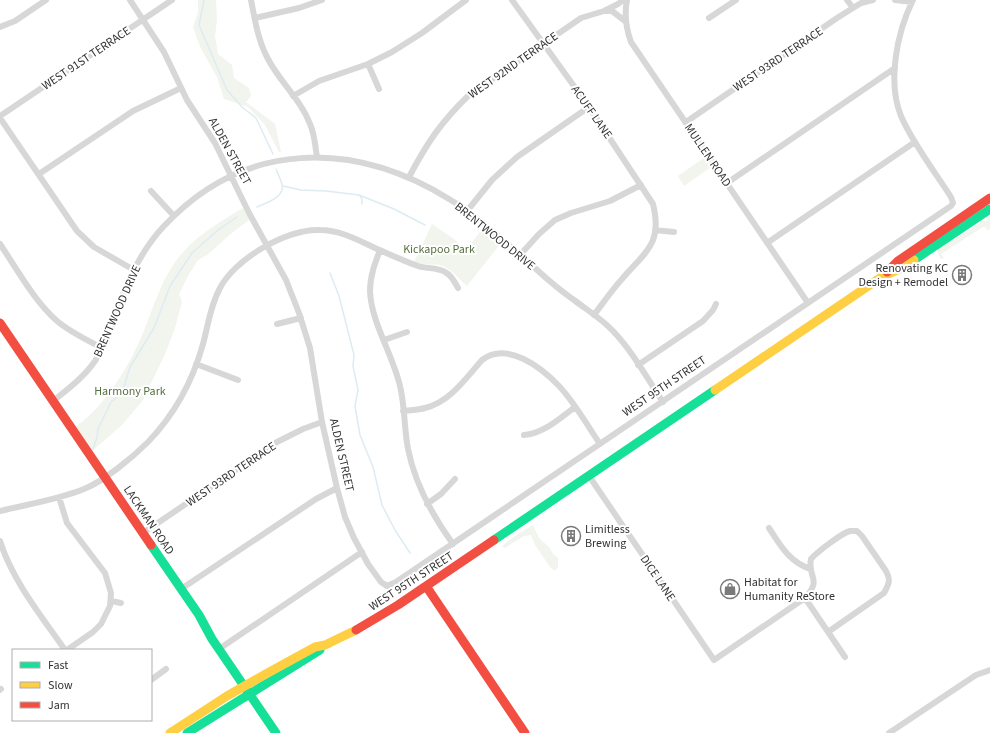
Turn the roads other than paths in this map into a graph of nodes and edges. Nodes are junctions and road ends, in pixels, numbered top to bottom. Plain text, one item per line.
1 (46, 0) edge
2 (130, 0) edge
3 (172, 0) edge
4 (251, 0) edge
5 (322, 0) edge
6 (466, 0) edge
7 (512, 0) edge
8 (623, 0) edge
9 (627, 0) edge
10 (736, 0) edge
11 (848, 0) edge
12 (873, 0) edge
13 (895, 0) edge
14 (913, 1) edge
15 (853, 8) junction
16 (604, 11) junction
17 (255, 18) junction
18 (709, 18) dead end
19 (143, 20) junction
20 (625, 21) junction
21 (0, 27) edge
22 (544, 43) junction
23 (368, 64) junction
24 (895, 68) junction
25 (181, 88) junction
26 (379, 89) dead end
27 (293, 96) junction
28 (589, 107) junction
29 (0, 117) edge
30 (686, 122) junction
31 (915, 142) junction
32 (317, 157) junction
33 (39, 174) junction
34 (232, 176) junction
35 (409, 177) junction
36 (726, 183) junction
37 (641, 184) junction
38 (151, 191) dead end
39 (990, 198) edge
40 (990, 209) edge
41 (467, 211) junction
42 (174, 216) junction
43 (655, 230) junction
44 (674, 232) dead end
45 (768, 243) junction
46 (0, 244) edge
47 (268, 246) junction
48 (380, 250) junction
49 (520, 255) junction
50 (134, 270) junction
51 (884, 276) junction
52 (458, 288) dead end
53 (808, 303) junction
54 (716, 304) dead end
55 (594, 315) junction
56 (301, 318) junction
57 (0, 323) edge
58 (278, 324) dead end
59 (407, 332) dead end
60 (384, 340) junction
61 (102, 348) junction
62 (196, 364) junction
63 (638, 365) junction
64 (238, 380) dead end
65 (53, 401) junction
66 (663, 402) junction
67 (575, 407) junction
68 (403, 411) junction
69 (322, 422) junction
70 (524, 435) dead end
71 (600, 444) junction
72 (589, 476) junction
73 (104, 477) junction
74 (455, 479) dead end
75 (337, 488) junction
76 (59, 497) junction
77 (427, 504) junction
78 (0, 511) edge
79 (769, 528) dead end
80 (143, 533) junction
81 (0, 541) edge
82 (453, 544) junction
83 (362, 552) junction
84 (811, 569) junction
85 (387, 586) joint
86 (426, 586) junction
87 (181, 589) junction
88 (805, 598) junction
89 (111, 601) junction
90 (121, 603) dead end
91 (828, 632) junction
92 (218, 648) junction
93 (65, 649) edge
94 (67, 649) edge
95 (844, 657) dead end
96 (166, 669) dead end
97 (990, 670) edge
98 (152, 679) edge
99 (247, 690) junction
100 (170, 733) edge
101 (187, 733) edge
102 (276, 733) edge
103 (525, 733) edge
104 (889, 733) edge

1 - 21 street
2 - 19 street, ALDEN STREET
3 - 19 street, WEST 91ST TERRACE
4 - 17 street
5 - 17 street
6 - 23 street
7 - 22 street, ACUFF LANE
8 - 16 street, WEST 92ND TERRACE
9 - 20 street, MULLEN ROAD
10 - 18 street
11 - 15 street
12 - 15 street, WEST 93RD TERRACE
13 - 14 street
14 - 24 street
15 - 30 street, WEST 93RD TERRACE
16 - 20 street
16 - 22 street, WEST 92ND TERRACE
17 - 27 street
19 - 25 street, ALDEN STREET
19 - 29 street, WEST 91ST TERRACE
20 - 30 street, MULLEN ROAD
22 - 28 street, ACUFF LANE
22 - 35 street, WEST 92ND TERRACE
23 - 26 street
23 - 27 street
24 - 31 street
24 - 36 street
25 - 33 street
25 - 34 street, ALDEN STREET
27 - 32 street
28 - 37 street, ACUFF LANE
28 - 41 street
29 - 33 street
30 - 36 street, MULLEN ROAD
31 - 45 street
31 - 53 street, WEST 95TH STREET
32 - 34 street, BRENTWOOD DRIVE
32 - 35 street, BRENTWOOD DRIVE
33 - 50 street
34 - 42 street, BRENTWOOD DRIVE
34 - 47 street, ALDEN STREET
35 - 41 street, BRENTWOOD DRIVE
36 - 45 street, MULLEN ROAD
37 - 43 street, ACUFF LANE
37 - 49 street
38 - 42 street
39 - 51 main road, WEST 95TH STREET
40 - 51 main road, WEST 95TH STREET
41 - 49 street, BRENTWOOD DRIVE
42 - 50 street, BRENTWOOD DRIVE
43 - 44 street
43 - 55 street, ACUFF LANE
45 - 53 street, MULLEN ROAD
46 - 61 street
47 - 48 street
47 - 56 street, ALDEN STREET
47 - 62 street
48 - 52 street
48 - 60 street
49 - 55 street, BRENTWOOD DRIVE
50 - 61 street, BRENTWOOD DRIVE
51 - 72 main road, WEST 95TH STREET
53 - 66 street, WEST 95TH STREET
54 - 63 street
55 - 63 street, BRENTWOOD DRIVE
56 - 58 street
56 - 69 street, ALDEN STREET
57 - 65 main road, LACKMAN ROAD
59 - 60 street
60 - 68 street
61 - 65 street, BRENTWOOD DRIVE
62 - 64 street
62 - 73 street
63 - 66 street, BRENTWOOD DRIVE
65 - 73 main road, LACKMAN ROAD
66 - 71 street, WEST 95TH STREET
67 - 68 street
67 - 70 street
67 - 71 street
68 - 77 street
69 - 75 street, ALDEN STREET
69 - 80 street, WEST 93RD TERRACE
71 - 82 street, WEST 95TH STREET
72 - 86 main road, WEST 95TH STREET
72 - 88 street, DICE LANE
73 - 76 street
73 - 80 main road, LACKMAN ROAD
74 - 77 street
75 - 83 street, ALDEN STREET
75 - 87 street
76 - 78 street
76 - 89 street
77 - 82 street
79 - 84 street
80 - 87 main road, LACKMAN ROAD
81 - 93 street
82 - 85 street, WEST 95TH STREET
83 - 85 street, ALDEN STREET
83 - 92 street
84 - 88 street
84 - 91 street
86 - 99 main road, WEST 95TH STREET
86 - 103 main road
87 - 92 main road, LACKMAN ROAD
88 - 91 street
89 - 90 street
89 - 94 street
91 - 95 street
92 - 99 main road, LACKMAN ROAD
96 - 98 street
97 - 104 street
99 - 100 main road, WEST 95TH STREET
99 - 101 main road, WEST 95TH STREET
99 - 102 main road, LACKMAN ROAD

